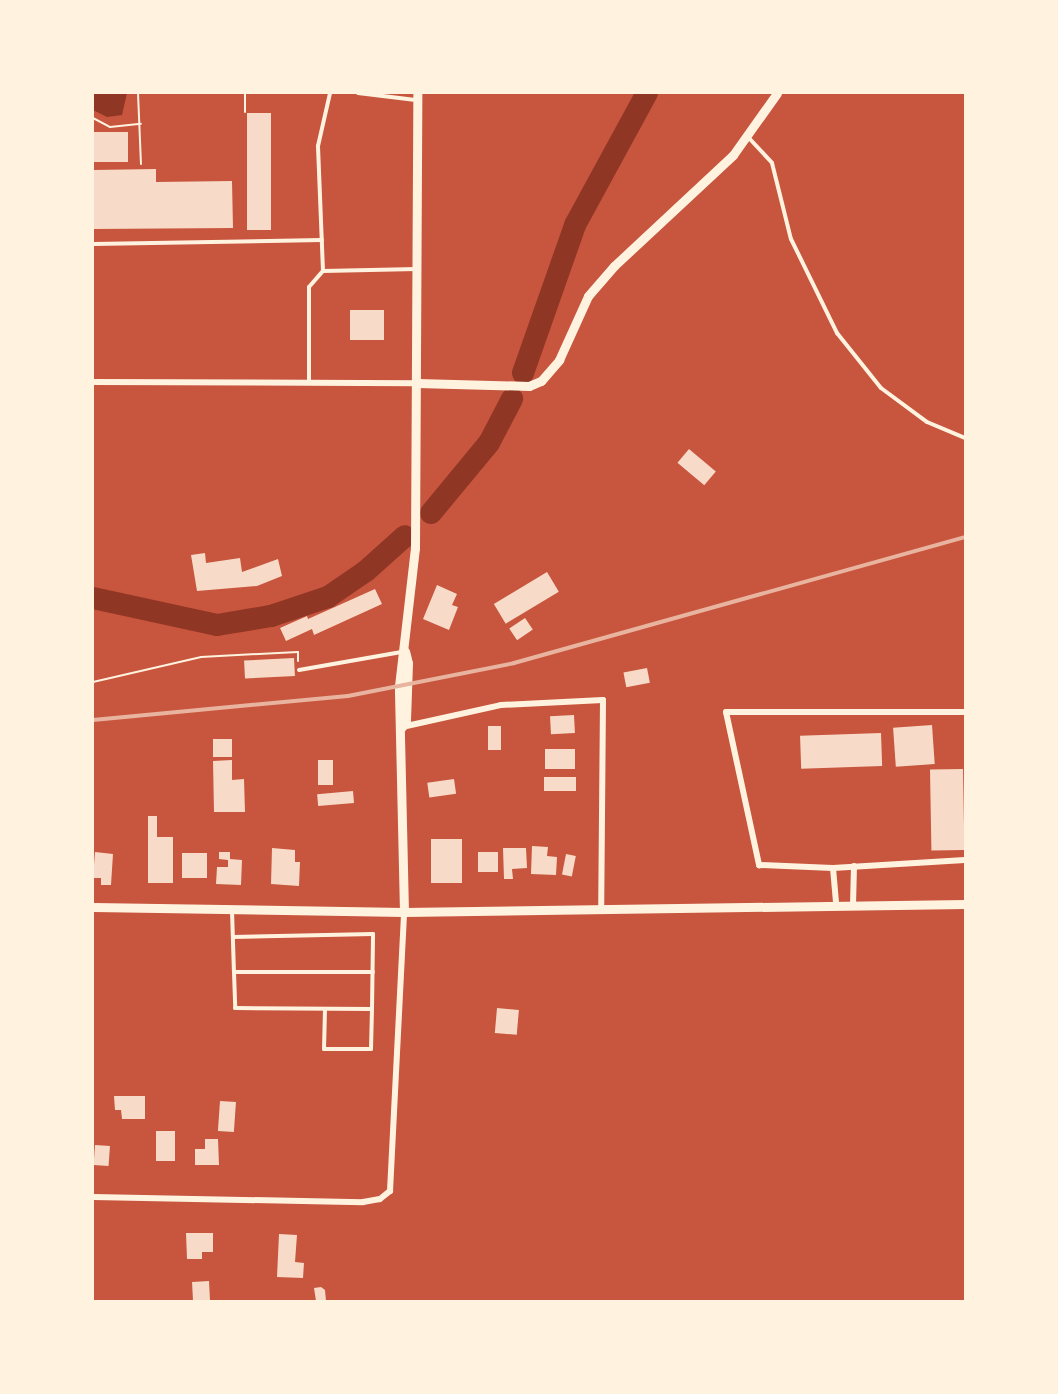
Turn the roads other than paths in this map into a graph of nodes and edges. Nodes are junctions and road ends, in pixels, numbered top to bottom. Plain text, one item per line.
1 (330, 93) edge
2 (358, 93) edge
3 (777, 93) edge
4 (417, 96) edge
5 (747, 136) junction
6 (322, 240) junction
7 (93, 244) edge
8 (418, 269) junction
9 (323, 271) junction
10 (309, 381) junction
11 (93, 382) edge
12 (417, 383) junction
13 (965, 438) edge
14 (405, 651) junction
15 (299, 670) road end
16 (965, 712) edge
17 (402, 727) junction
18 (965, 860) edge
19 (833, 867) junction
20 (854, 867) junction
21 (965, 904) edge
22 (836, 906) junction
23 (853, 906) junction
24 (93, 907) edge
25 (232, 909) junction
26 (601, 909) junction
27 (404, 912) junction
28 (233, 937) junction
29 (234, 972) junction
30 (373, 972) junction
31 (325, 1009) junction
32 (372, 1009) junction
33 (93, 1197) edge

1 - 6 lane
2 - 4 lane
3 - 5 street
4 - 8 street
5 - 12 street
5 - 13 lane
6 - 7 lane
6 - 9 lane
8 - 9 lane
8 - 12 street
9 - 10 lane
10 - 11 street
10 - 12 street
12 - 14 street
14 - 15 lane
14 - 17 street
16 - 19 street
17 - 26 street
17 - 27 street
18 - 20 street
19 - 20 street
19 - 22 street
20 - 23 street
21 - 23 street
22 - 23 street
22 - 26 street
24 - 25 street
25 - 27 street
25 - 28 lane
26 - 27 street
27 - 33 street
28 - 29 lane
28 - 30 lane
29 - 30 lane
29 - 31 lane
30 - 32 lane
31 - 32 lane
31 - 32 lane

